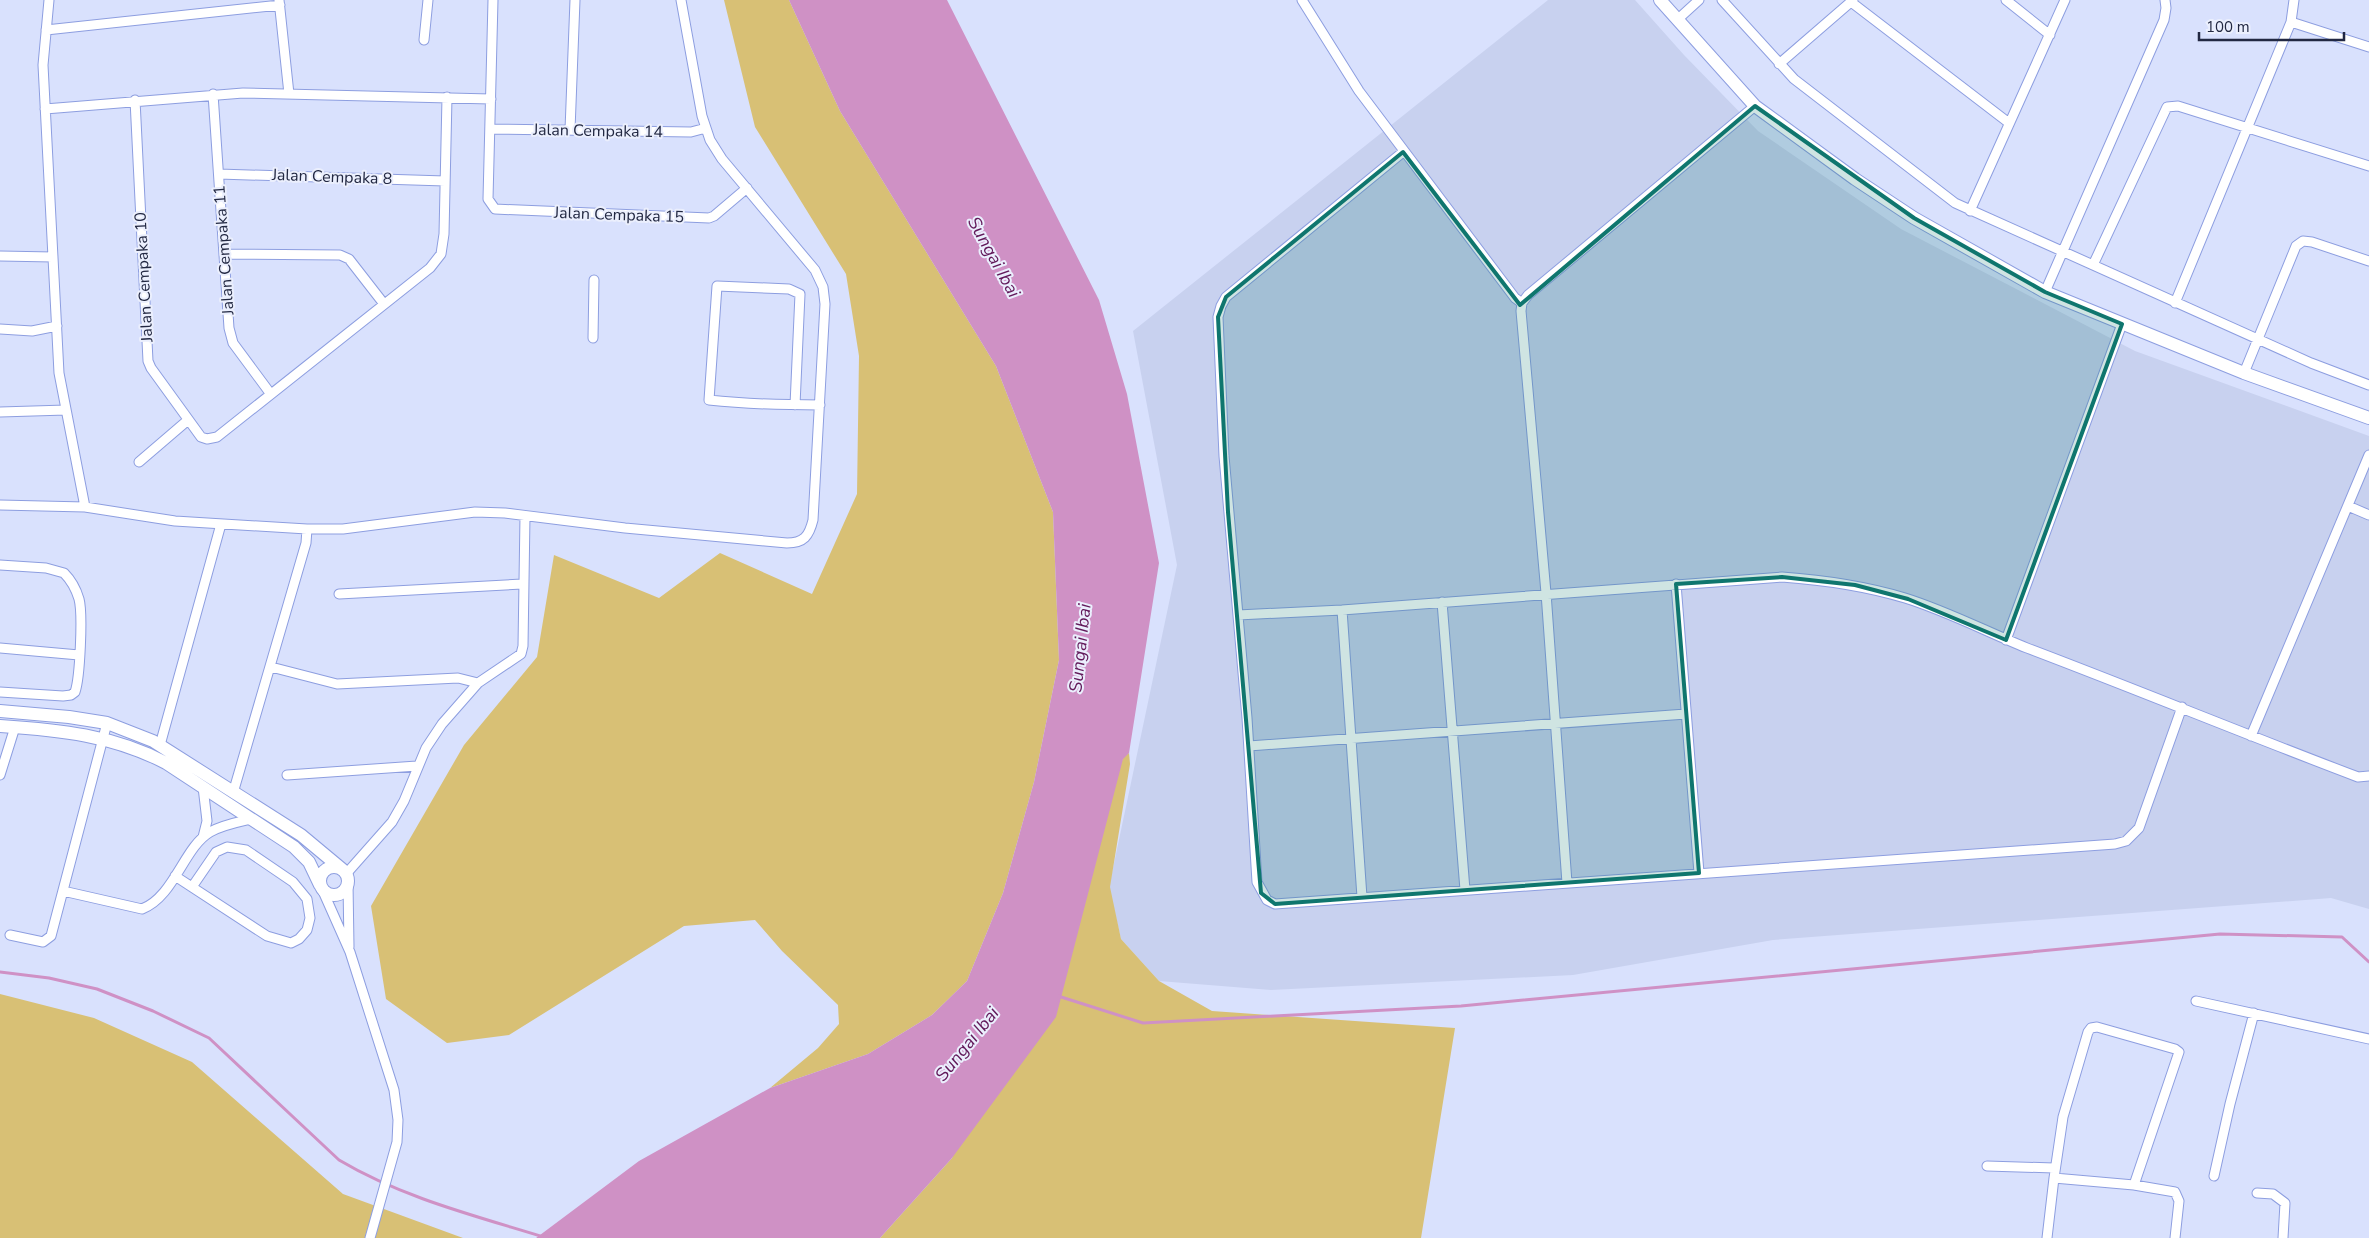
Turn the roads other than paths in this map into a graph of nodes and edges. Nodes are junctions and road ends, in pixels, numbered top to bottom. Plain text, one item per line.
1 (49, 0) edge
2 (428, 0) edge
3 (493, 0) edge
4 (575, 0) edge
5 (681, 0) edge
6 (1302, 0) edge
7 (1660, 0) edge
8 (1699, 0) edge
9 (1722, 0) edge
10 (2006, 0) edge
11 (2065, 0) edge
12 (2165, 0) edge
13 (2294, 0) edge
14 (1852, 1) edge
15 (280, 2) edge
16 (1677, 20) junction
17 (2291, 22) junction
18 (46, 30) junction
19 (2050, 35) junction
20 (424, 40) dead end
21 (2369, 47) edge
22 (1779, 64) junction
23 (213, 94) junction
24 (289, 94) junction
25 (447, 97) junction
26 (491, 99) junction
27 (135, 100) junction
28 (1755, 106) junction
29 (45, 109) junction
30 (2009, 123) junction
31 (706, 128) junction
32 (2248, 128) junction
33 (490, 129) junction
34 (570, 130) junction
35 (1403, 152) junction
36 (2369, 166) edge
37 (219, 174) junction
38 (445, 181) junction
39 (747, 188) junction
40 (1970, 211) junction
41 (2062, 252) junction
42 (224, 254) junction
43 (0, 256) edge
44 (53, 257) junction
45 (2369, 260) edge
46 (2093, 265) junction
47 (594, 280) dead end
48 (2045, 292) junction
49 (1522, 303) junction
50 (2175, 303) junction
51 (384, 304) junction
52 (2122, 324) junction
53 (57, 326) junction
54 (0, 329) edge
55 (593, 338) dead end
56 (2257, 338) junction
57 (2244, 373) junction
58 (2369, 385) edge
59 (270, 393) junction
60 (795, 405) junction
61 (820, 405) junction
62 (66, 410) junction
63 (0, 412) edge
64 (2369, 418) edge
65 (188, 420) junction
66 (2369, 455) edge
67 (139, 462) dead end
68 (0, 505) edge
69 (2348, 506) junction
70 (85, 507) junction
71 (2369, 515) edge
72 (525, 516) junction
73 (221, 524) junction
74 (307, 529) junction
75 (0, 565) edge
76 (522, 584) junction
77 (1676, 584) junction
78 (1546, 593) junction
79 (339, 594) dead end
80 (1442, 602) junction
81 (1342, 610) junction
82 (1238, 615) junction
83 (2006, 640) junction
84 (0, 648) edge
85 (79, 655) junction
86 (271, 667) junction
87 (478, 683) junction
88 (0, 692) edge
89 (2182, 707) junction
90 (0, 711) edge
91 (1686, 714) junction
92 (107, 723) junction
93 (1556, 724) junction
94 (0, 726) edge
95 (15, 727) junction
96 (1452, 731) junction
97 (2251, 736) junction
98 (103, 738) junction
99 (1351, 738) junction
100 (160, 745) junction
101 (1249, 746) junction
102 (417, 766) junction
103 (0, 775) edge
104 (287, 775) dead end
105 (2369, 776) edge
106 (203, 787) junction
107 (233, 792) junction
108 (251, 819) junction
109 (203, 837) junction
110 (1699, 873) junction
111 (175, 876) junction
112 (346, 876) junction
113 (1568, 882) junction
114 (192, 887) junction
115 (321, 887) junction
116 (1465, 890) junction
117 (62, 891) junction
118 (1362, 897) junction
119 (10, 935) dead end
120 (350, 952) junction
121 (2196, 1001) dead end
122 (2254, 1013) junction
123 (2369, 1039) edge
124 (1987, 1166) dead end
125 (2054, 1173) junction
126 (2214, 1176) dead end
127 (2134, 1185) junction
128 (2257, 1193) dead end
129 (370, 1238) edge
130 (2047, 1238) edge
131 (2175, 1238) edge
132 (2283, 1238) edge

1 - 18 street
2 - 20 street
3 - 26 street
4 - 34 street
5 - 31 street
6 - 35 street
7 - 16 street
8 - 16 street
9 - 22 street
10 - 19 street
11 - 19 street
12 - 41 street
13 - 17 street
14 - 22 street
14 - 30 street
15 - 18 street
15 - 24 street
16 - 28 street
17 - 21 street
17 - 32 street
18 - 29 street
19 - 30 street
22 - 40 street
23 - 24 street
23 - 27 street
23 - 37 street, Jalan Cempaka 11
24 - 25 street
25 - 26 street
25 - 38 street
26 - 33 street
27 - 29 street
27 - 65 street, Jalan Cempaka 10
28 - 48 street
28 - 49 street
29 - 44 street
30 - 40 street
31 - 34 street, Jalan Cempaka 14
31 - 39 street
32 - 36 street
32 - 46 street
32 - 50 street
33 - 34 street, Jalan Cempaka 14
33 - 39 street, Jalan Cempaka 15
35 - 49 street
35 - 82 street
37 - 38 street, Jalan Cempaka 8
37 - 42 street, Jalan Cempaka 11
38 - 51 street
39 - 61 street
40 - 41 street
41 - 46 street
41 - 48 street
42 - 51 street
42 - 59 street, Jalan Cempaka 11
43 - 44 street
44 - 53 street
45 - 56 street
46 - 50 street
47 - 55 street
48 - 52 street
49 - 78 street
50 - 56 street
51 - 59 street
52 - 57 street
52 - 83 street
53 - 54 street
53 - 62 street
56 - 57 street
56 - 58 street
57 - 64 street
59 - 65 street, Jalan Cempaka 10
60 - 60 street
60 - 61 street
61 - 72 street
62 - 63 street
62 - 70 street
65 - 67 street
66 - 69 street
68 - 70 street
69 - 71 street
69 - 97 street
70 - 73 street
72 - 74 street
72 - 76 street
73 - 74 street
73 - 100 street
74 - 86 street
75 - 85 street
76 - 79 street
76 - 87 street
77 - 78 street
77 - 83 street
77 - 91 street
78 - 80 street
78 - 93 street
80 - 81 street
80 - 96 street
81 - 82 street
81 - 99 street
82 - 101 street
83 - 89 street
84 - 85 street
85 - 88 street
86 - 87 street
86 - 107 street
87 - 102 street
89 - 97 street
89 - 110 street
90 - 92 street
91 - 93 street
91 - 110 street
92 - 98 street
92 - 100 street
93 - 96 street
93 - 113 street
94 - 95 street
95 - 98 street
95 - 103 street
96 - 99 street
96 - 116 street
97 - 105 street
98 - 106 street
98 - 117 street
99 - 101 street
99 - 118 street
100 - 107 street
101 - 118 street
102 - 104 street
102 - 112 street
106 - 108 street
106 - 109 street
107 - 112 street
108 - 109 street
108 - 115 street
109 - 111 street
110 - 113 street
111 - 114 street
111 - 117 street
112 - 115 street
112 - 115 street
112 - 120 street
113 - 116 street
114 - 114 street
115 - 120 street
116 - 118 street
117 - 119 street
120 - 129 street
121 - 122 street
122 - 123 street
122 - 126 street
124 - 125 street
125 - 127 street
125 - 127 street
125 - 130 street
127 - 131 street
128 - 132 street

